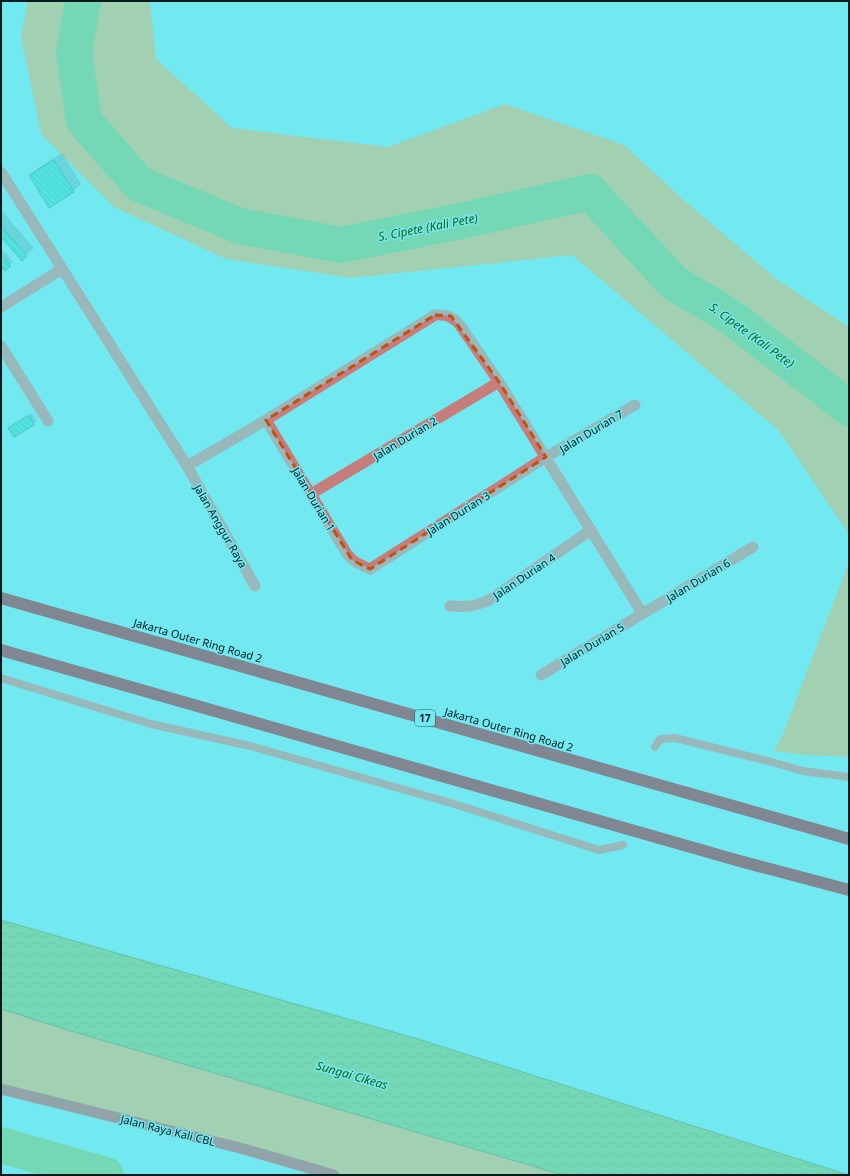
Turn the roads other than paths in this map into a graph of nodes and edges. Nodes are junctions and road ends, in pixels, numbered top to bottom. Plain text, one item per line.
1 (1, 172) edge
2 (62, 269) junction
3 (1, 308) edge
4 (1, 346) edge
5 (499, 382) junction
6 (635, 405) dead end
7 (266, 420) junction
8 (48, 421) dead end
9 (546, 457) junction
10 (187, 466) junction
11 (311, 494) junction
12 (592, 530) junction
13 (754, 547) dead end
14 (370, 569) joint
15 (255, 586) dead end
16 (1, 598) edge
17 (450, 606) dead end
18 (642, 613) junction
19 (1, 650) edge
20 (541, 674) dead end
21 (1, 678) edge
22 (655, 747) dead end
23 (848, 777) edge
24 (849, 839) edge
25 (623, 845) dead end
26 (849, 890) edge
27 (1, 1089) edge
28 (334, 1175) edge

1 - 2 street, Jalan Anggur Raya
2 - 3 street
2 - 10 street, Jalan Anggur Raya
4 - 8 street
5 - 7 street
5 - 9 street
5 - 11 street, Jalan Durian 2
6 - 9 street, Jalan Durian 7
7 - 10 street
7 - 11 street, Jalan Durian 1
9 - 12 street
9 - 14 street, Jalan Durian 3
10 - 15 street, Jalan Anggur Raya
11 - 14 street, Jalan Durian 1
12 - 17 street, Jalan Durian 4
12 - 18 street
13 - 18 street, Jalan Durian 6
16 - 24 highway, Jakarta Outer Ring Road 2 / 17, bridge
18 - 20 street, Jalan Durian 5
19 - 26 highway, bridge
21 - 25 lane
22 - 23 lane
27 - 28 main road, Jalan Raya Kali CBL

